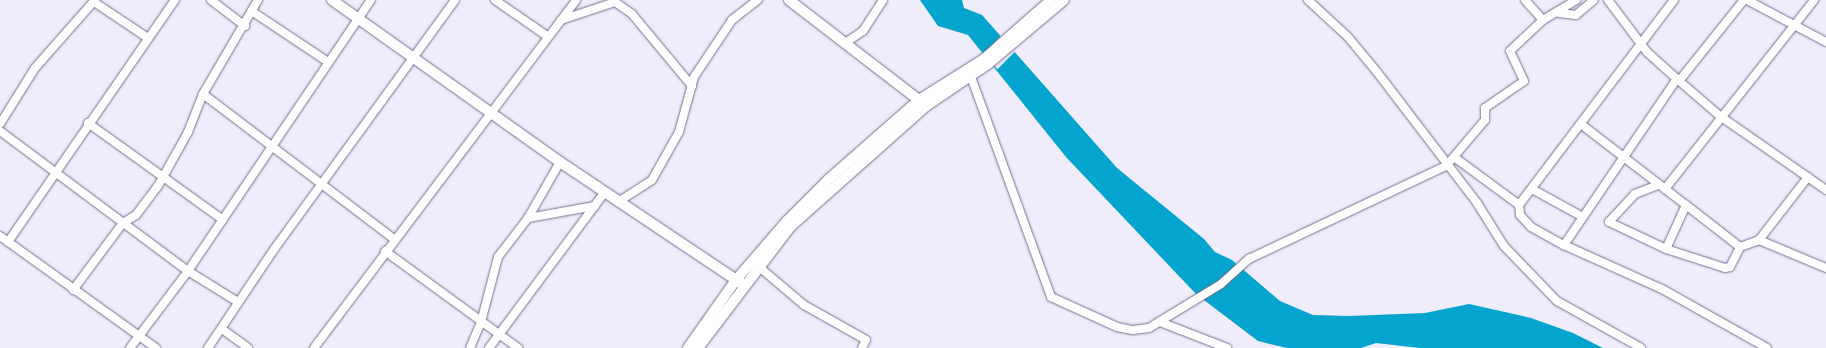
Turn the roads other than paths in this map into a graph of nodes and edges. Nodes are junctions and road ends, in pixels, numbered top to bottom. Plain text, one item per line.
1 (174, 0) edge
2 (212, 0) edge
3 (258, 0) edge
4 (332, 0) edge
5 (371, 0) edge
6 (455, 0) edge
7 (495, 0) edge
8 (576, 0) edge
9 (758, 0) edge
10 (789, 0) edge
11 (883, 0) edge
12 (1051, 0) edge
13 (1064, 0) edge
14 (1308, 0) edge
15 (1525, 0) edge
16 (1576, 0) edge
17 (1594, 0) edge
18 (1608, 0) edge
19 (1674, 0) edge
20 (1745, 0) edge
21 (1814, 0) edge
22 (94, 1) edge
23 (614, 1) edge
24 (253, 12) junction
25 (1559, 13) junction
26 (357, 18) junction
27 (560, 20) junction
28 (1543, 20) junction
29 (245, 26) junction
30 (1794, 27) junction
31 (547, 36) junction
32 (148, 38) junction
33 (1012, 41) junction
34 (1639, 42) junction
35 (1826, 42) edge
36 (844, 43) junction
37 (412, 56) junction
38 (328, 62) junction
39 (986, 62) junction
40 (972, 77) junction
41 (1678, 80) junction
42 (692, 86) junction
43 (203, 94) junction
44 (923, 103) junction
45 (490, 111) junction
46 (1720, 116) junction
47 (88, 123) junction
48 (0, 124) edge
49 (1582, 125) junction
50 (0, 131) edge
51 (273, 146) junction
52 (1454, 156) junction
53 (1624, 157) junction
54 (560, 162) junction
55 (1446, 166) junction
56 (55, 175) junction
57 (165, 175) junction
58 (1808, 177) junction
59 (322, 184) junction
60 (1662, 187) junction
61 (1532, 189) junction
62 (1826, 190) edge
63 (605, 192) junction
64 (618, 202) junction
65 (1519, 204) junction
66 (1686, 205) junction
67 (595, 206) junction
68 (1581, 216) junction
69 (528, 218) junction
70 (223, 220) junction
71 (123, 223) junction
72 (0, 236) edge
73 (394, 239) junction
74 (1759, 240) junction
75 (8, 242) junction
76 (1564, 245) junction
77 (1740, 247) junction
78 (1666, 249) junction
79 (385, 251) junction
80 (758, 266) junction
81 (1826, 268) edge
82 (188, 271) junction
83 (740, 282) junction
84 (73, 290) junction
85 (238, 302) junction
86 (481, 322) junction
87 (1160, 322) junction
88 (222, 329) junction
89 (138, 335) junction
90 (500, 335) junction
91 (130, 348) edge
92 (156, 348) edge
93 (208, 348) edge
94 (248, 348) edge
95 (314, 348) edge
96 (470, 348) edge
97 (489, 348) edge
98 (518, 348) edge
99 (688, 348) edge
100 (698, 348) edge
101 (862, 348) edge
102 (1227, 348) edge
103 (1641, 348) edge
104 (1767, 348) edge

1 - 32 street
2 - 29 street
3 - 24 street
4 - 26 street
5 - 26 street
6 - 37 street
7 - 31 street
8 - 27 street
9 - 42 street
10 - 36 street
11 - 36 street
12 - 33 street
13 - 33 street
14 - 55 street
15 - 28 street
16 - 25 street
17 - 25 street
18 - 34 street
19 - 34 street
20 - 30 street
20 - 41 street
21 - 30 street
22 - 32 street
22 - 48 street
23 - 27 street
23 - 42 street
24 - 29 street
24 - 38 street
25 - 28 street
26 - 37 street
26 - 38 street
27 - 31 street
28 - 52 street
29 - 43 street
30 - 35 street
30 - 46 street
31 - 45 street
32 - 47 street
33 - 39 street
34 - 41 street
34 - 49 street
36 - 44 street
37 - 45 street
37 - 59 street
38 - 51 street
39 - 40 street
39 - 44 street
40 - 44 street
40 - 87 street
41 - 46 street
41 - 53 street
42 - 64 street
43 - 51 street
43 - 57 street
44 - 80 street
44 - 83 street
45 - 54 street
45 - 73 street
46 - 58 street
46 - 60 street
47 - 56 street
47 - 57 street
49 - 53 street
49 - 61 street
50 - 56 street
51 - 59 street
51 - 70 street
52 - 55 street
52 - 65 street
53 - 60 street
53 - 68 street
54 - 63 street
54 - 69 street
55 - 87 street
55 - 103 street
56 - 71 street
56 - 75 street
57 - 70 street
57 - 71 street
58 - 62 street
58 - 74 street
59 - 73 street
59 - 85 street
60 - 66 street
60 - 78 street
61 - 65 street
61 - 68 street
63 - 64 street
63 - 67 street
64 - 83 street
65 - 76 street
66 - 77 street
66 - 78 street
67 - 69 street
67 - 90 street
68 - 76 street
69 - 86 street
70 - 82 street
71 - 82 street
71 - 84 street
72 - 75 street
73 - 79 street
74 - 77 street
74 - 81 street
75 - 84 street
76 - 104 street
77 - 78 street
79 - 86 street
79 - 95 street
80 - 83 street
80 - 101 street
82 - 85 street
82 - 89 street
83 - 99 street
83 - 100 street
84 - 89 street
85 - 88 street
86 - 90 street
86 - 96 street
87 - 102 street
88 - 93 street
88 - 94 street
89 - 91 street
89 - 92 street
90 - 97 street
90 - 98 street

